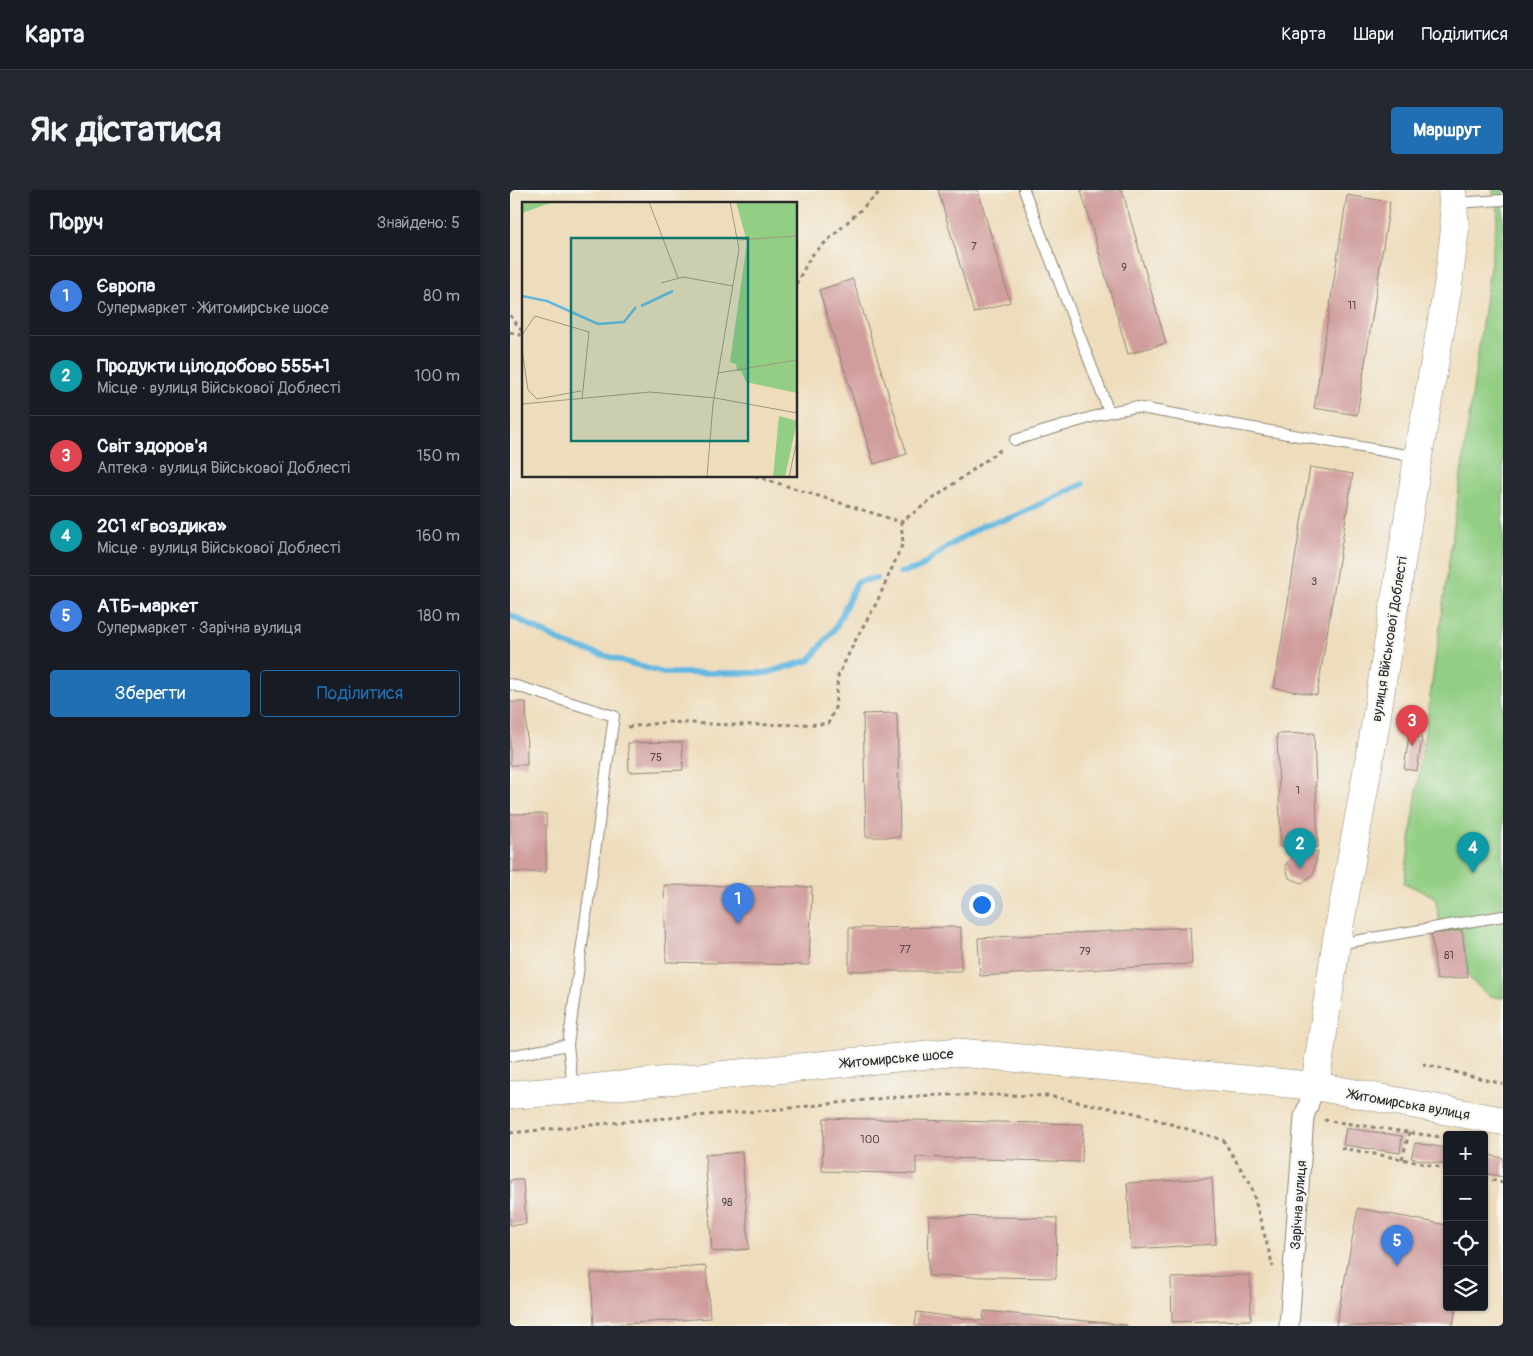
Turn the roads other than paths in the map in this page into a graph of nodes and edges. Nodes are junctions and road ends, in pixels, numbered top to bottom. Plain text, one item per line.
1 (1024, 190) edge
2 (1453, 197) edge
3 (1503, 200) edge
4 (1110, 412) junction
5 (1015, 440) road end
6 (1418, 457) junction
7 (510, 684) edge
8 (1503, 916) edge
9 (1336, 944) junction
10 (568, 1045) junction
11 (510, 1056) edge
12 (1315, 1086) junction
13 (574, 1090) junction
14 (510, 1095) edge
15 (1503, 1121) edge
16 (1289, 1326) edge

1 - 4 lane
2 - 3 lane
2 - 6 main road, вулиця Військової Доблесті
4 - 5 lane
4 - 6 lane
6 - 9 main road, вулиця Військової Доблесті
7 - 10 lane
8 - 9 lane
9 - 12 main road, вулиця Військової Доблесті
10 - 11 lane
10 - 13 lane
12 - 13 main road, Житомирське шосе
12 - 15 main road, Житомирська вулиця
12 - 16 street, Зарічна вулиця
13 - 14 main road, Житомирське шосе

